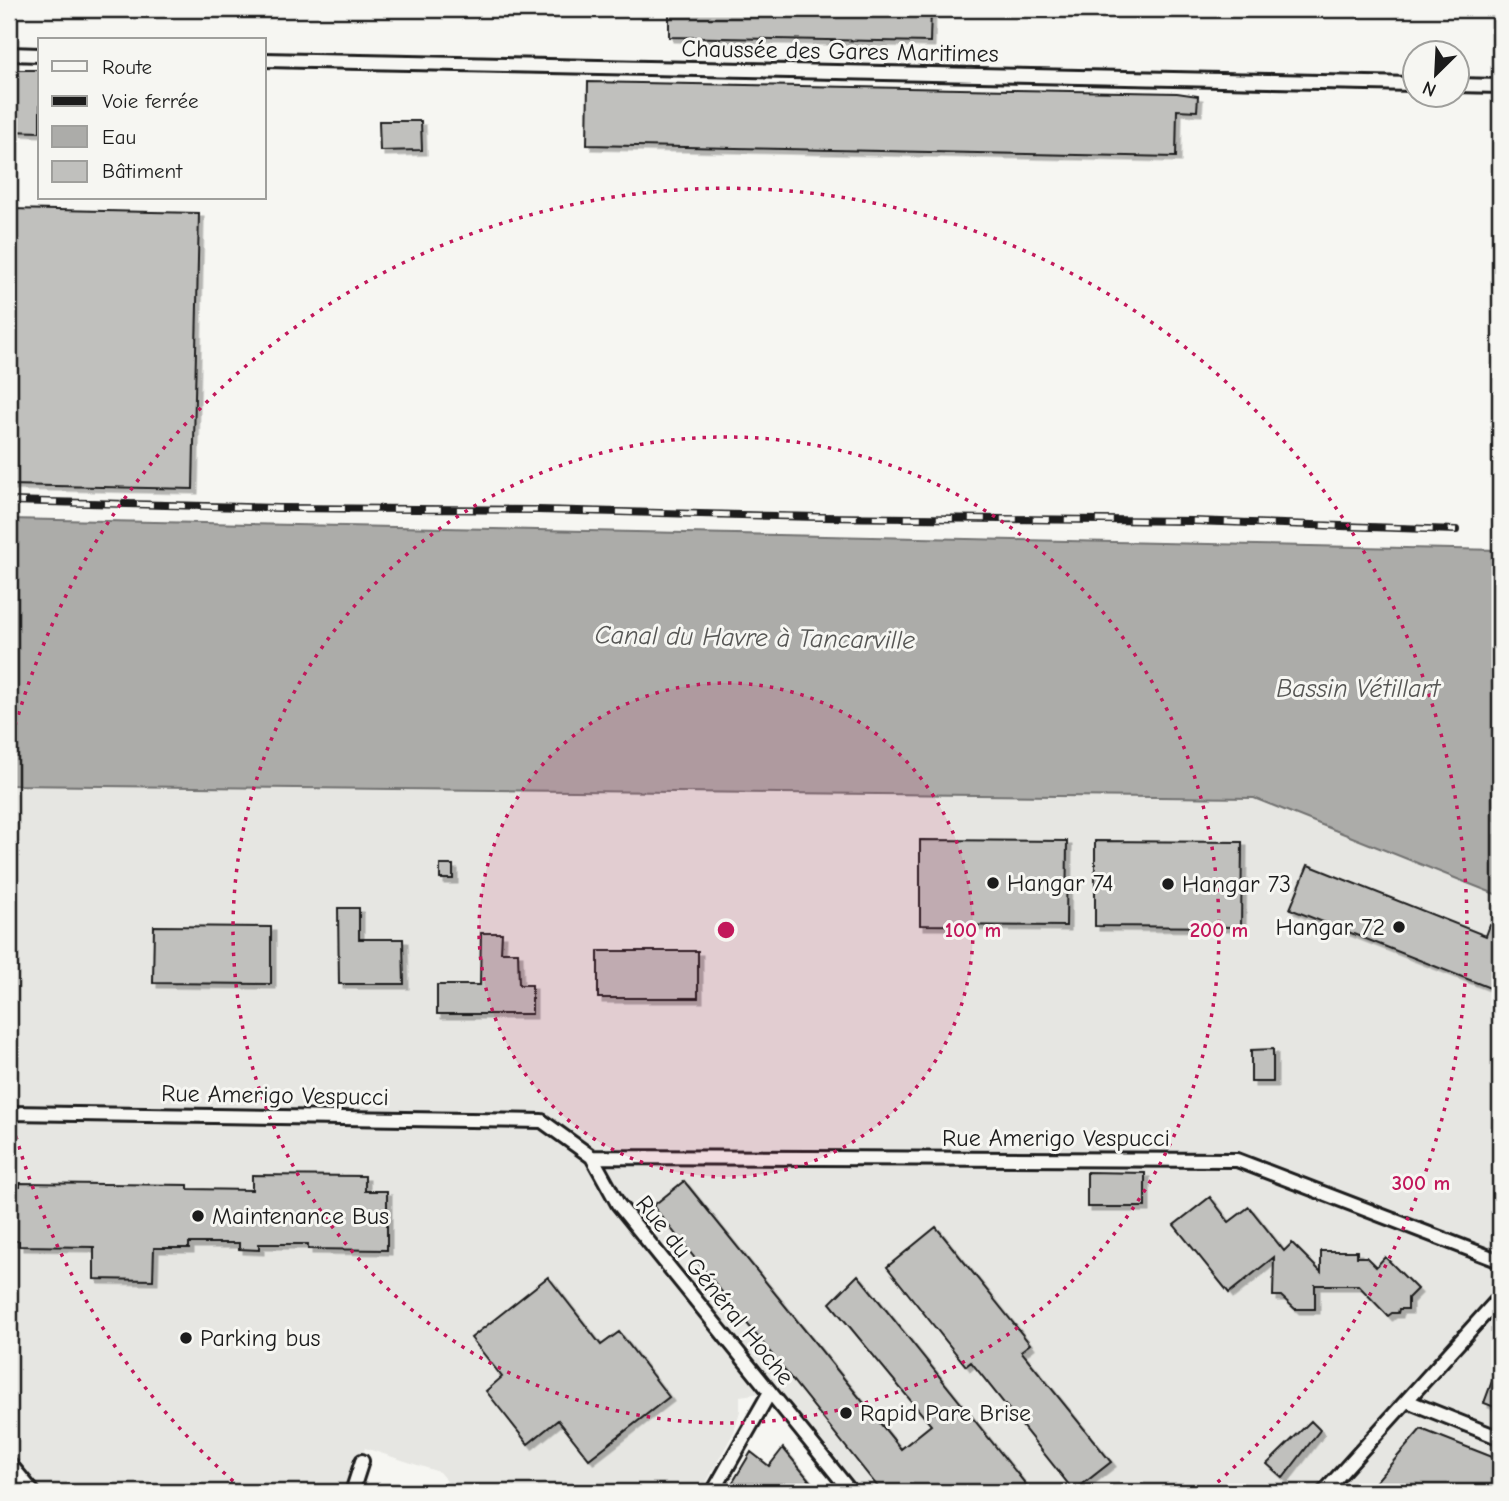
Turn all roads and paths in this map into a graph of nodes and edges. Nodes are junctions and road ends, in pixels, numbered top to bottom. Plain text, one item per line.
1 (9, 54) edge
2 (38, 55) edge
3 (266, 60) edge
4 (1400, 84) edge
5 (1470, 85) edge
6 (1500, 86) edge
7 (9, 1113) edge
8 (542, 1121) joint
9 (592, 1157) junction
10 (1500, 1261) edge
11 (1500, 1297) edge
12 (770, 1392) junction
13 (1407, 1401) junction
14 (1500, 1438) edge
15 (362, 1461) dead end
16 (9, 1463) edge
17 (33, 1492) edge
18 (352, 1492) edge
19 (713, 1492) edge
20 (851, 1492) edge
21 (1324, 1492) edge

1 - 2 street
3 - 4 street, Chaussée des Gares Maritimes
5 - 6 street
7 - 8 street, Rue Amerigo Vespucci
8 - 9 street, Rue du Général Hoche
9 - 10 street, Rue Amerigo Vespucci
9 - 12 street, Rue du Général Hoche
11 - 13 street
12 - 19 street
12 - 20 street, Rue du Général Hoche
13 - 14 street
13 - 21 street
15 - 18 street
16 - 17 street

